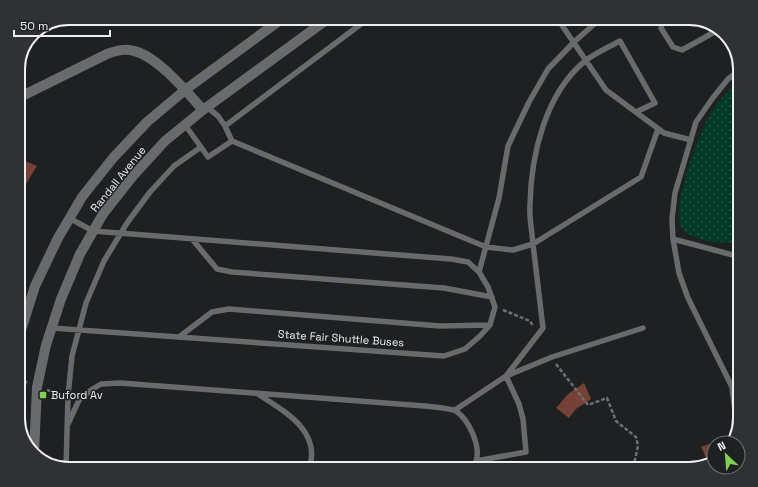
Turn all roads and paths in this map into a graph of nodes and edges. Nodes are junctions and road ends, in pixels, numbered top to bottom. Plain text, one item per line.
1 (274, 25) edge
2 (319, 25) edge
3 (360, 25) edge
4 (562, 25) edge
5 (594, 25) edge
6 (662, 25) edge
7 (714, 32) edge
8 (574, 42) junction
9 (586, 60) junction
10 (733, 75) edge
11 (185, 90) junction
12 (25, 95) edge
13 (205, 108) junction
14 (636, 112) junction
15 (185, 125) junction
16 (225, 126) junction
17 (658, 129) junction
18 (691, 140) junction
19 (232, 141) junction
20 (201, 147) junction
21 (69, 218) junction
22 (93, 231) junction
23 (121, 233) junction
24 (192, 239) junction
25 (673, 239) junction
26 (533, 244) junction
27 (486, 247) junction
28 (733, 255) edge
29 (479, 272) junction
30 (492, 297) junction
31 (495, 307) junction
32 (25, 319) edge
33 (490, 325) junction
34 (52, 328) junction
35 (642, 328) dead end
36 (79, 329) junction
37 (538, 335) junction
38 (179, 337) junction
39 (552, 357) junction
40 (506, 376) junction
41 (256, 393) junction
42 (733, 395) edge
43 (455, 410) junction
44 (67, 428) junction
45 (34, 445) edge
46 (476, 461) joint
47 (66, 462) edge
48 (311, 462) edge
49 (634, 462) edge

1 - 11 street, Randall Avenue
2 - 13 street, Randall Avenue
3 - 16 lane
4 - 8 lane
5 - 8 lane
6 - 7 lane
8 - 9 lane
8 - 27 lane
9 - 14 lane
9 - 14 lane
9 - 26 lane
10 - 18 lane
11 - 12 street
11 - 13 street
11 - 21 street, Randall Avenue
13 - 15 street, Randall Avenue
13 - 16 lane
14 - 17 lane
15 - 20 lane
15 - 22 street, Randall Avenue
16 - 19 lane
17 - 18 lane
17 - 26 lane
18 - 25 lane
19 - 20 lane
19 - 27 lane
20 - 23 lane
21 - 22 lane
21 - 32 street, Randall Avenue
22 - 23 lane
22 - 34 street, Randall Avenue
23 - 24 lane
23 - 36 lane
24 - 29 lane
24 - 30 lane
25 - 28 lane
25 - 42 lane
26 - 27 lane
26 - 37 lane
27 - 29 lane
29 - 30 lane
30 - 31 lane
31 - 33 lane, State Fair Shuttle Buses
31 - 37 path
33 - 38 lane, State Fair Shuttle Buses
33 - 38 lane, State Fair Shuttle Buses
34 - 36 lane, State Fair Shuttle Buses
34 - 45 street, Randall Avenue
35 - 39 lane
36 - 38 lane, State Fair Shuttle Buses
36 - 44 lane
37 - 40 lane
39 - 40 lane
39 - 49 path
40 - 43 lane
40 - 46 lane
41 - 43 lane
41 - 44 lane
41 - 48 lane
43 - 46 lane
44 - 47 lane

